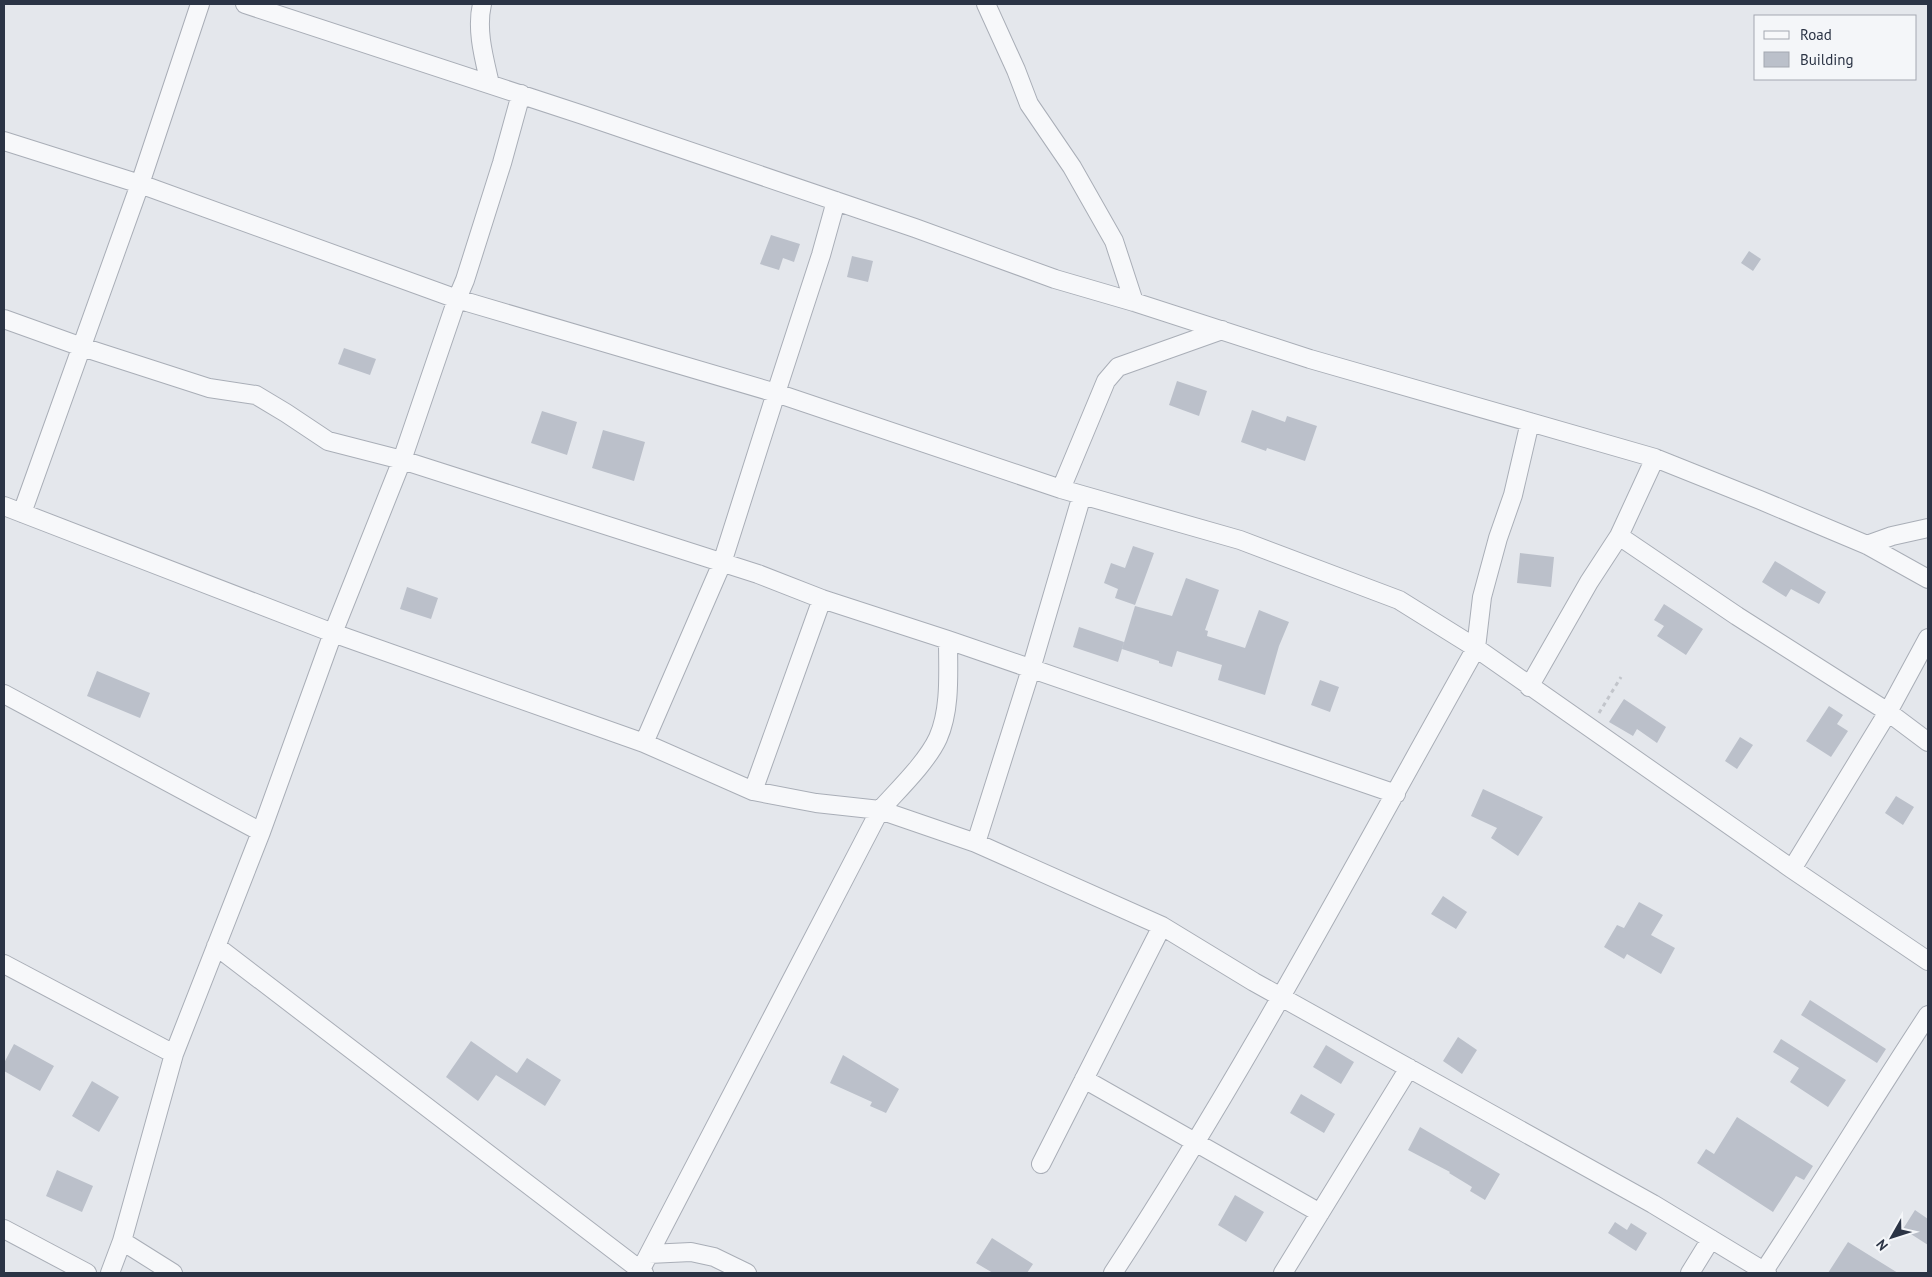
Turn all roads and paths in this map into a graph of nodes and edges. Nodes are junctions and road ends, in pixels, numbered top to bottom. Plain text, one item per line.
1 (200, 4) edge
2 (245, 4) edge
3 (482, 4) edge
4 (986, 4) edge
5 (490, 84) junction
6 (521, 94) junction
7 (4, 141) edge
8 (140, 184) junction
9 (836, 201) junction
10 (457, 299) junction
11 (1134, 302) junction
12 (4, 319) edge
13 (1222, 330) junction
14 (82, 347) junction
15 (776, 393) junction
16 (1530, 422) junction
17 (1655, 458) junction
18 (402, 460) junction
19 (1061, 489) junction
20 (1082, 495) junction
21 (4, 506) edge
22 (22, 513) junction
23 (1928, 528) edge
24 (1619, 536) junction
25 (1867, 545) junction
26 (722, 563) junction
27 (1928, 579) edge
28 (822, 599) junction
29 (333, 633) junction
30 (1928, 638) edge
31 (948, 640) junction
32 (1476, 648) junction
33 (1031, 669) junction
34 (1621, 677) dead end
35 (1529, 687) junction
36 (4, 694) edge
37 (1888, 712) junction
38 (1589, 728) junction
39 (1928, 742) edge
40 (644, 743) junction
41 (753, 791) junction
42 (1396, 794) junction
43 (880, 810) junction
44 (261, 832) junction
45 (976, 843) junction
46 (1792, 869) junction
47 (1162, 926) junction
48 (216, 946) junction
49 (1928, 961) edge
50 (4, 964) edge
51 (1281, 996) junction
52 (1928, 1015) edge
53 (174, 1054) junction
54 (1409, 1068) junction
55 (1084, 1079) junction
56 (1194, 1141) junction
57 (1041, 1164) dead end
58 (1320, 1213) junction
59 (4, 1228) edge
60 (1711, 1239) junction
61 (122, 1241) junction
62 (649, 1254) junction
63 (641, 1272) edge
64 (1765, 1272) edge
65 (87, 1273) edge
66 (110, 1273) edge
67 (173, 1273) edge
68 (747, 1273) edge
69 (1113, 1273) edge
70 (1283, 1273) edge
71 (1690, 1273) edge

1 - 8 street
2 - 5 street
3 - 5 street
4 - 11 street
5 - 6 street
6 - 9 street
6 - 10 street
7 - 8 street
8 - 10 street
8 - 14 street
9 - 11 street
9 - 15 street
10 - 15 street
10 - 18 street
11 - 13 street
12 - 14 street
13 - 16 street
13 - 19 street
14 - 18 street
14 - 22 street
15 - 19 street
15 - 26 street
16 - 17 street
16 - 32 street
17 - 24 street
17 - 25 street
18 - 26 street
18 - 29 street
19 - 20 street
20 - 32 street
20 - 33 street
21 - 22 street
22 - 29 street
23 - 25 street
24 - 35 street
24 - 37 street
25 - 27 street
26 - 28 street
26 - 40 street
28 - 31 street
28 - 41 street
29 - 40 street
29 - 44 street
30 - 37 street
31 - 33 street
31 - 43 street
32 - 35 street
32 - 42 street
33 - 42 street
33 - 45 street
34 - 38 path
35 - 38 street
36 - 44 street
37 - 39 street
37 - 46 street
38 - 46 street
40 - 41 street
41 - 43 street
42 - 51 street
43 - 45 street
43 - 62 street
44 - 48 street
45 - 47 street
46 - 49 street
47 - 51 street
47 - 55 street
48 - 53 street
48 - 63 street
50 - 53 street
51 - 54 street
51 - 56 street
52 - 64 street
53 - 61 street
54 - 58 street
54 - 60 street
55 - 56 street
55 - 57 street
56 - 58 street
56 - 69 street
58 - 70 street
59 - 65 street
60 - 64 street
60 - 71 street
61 - 66 street
61 - 67 street
62 - 63 street
62 - 68 street

